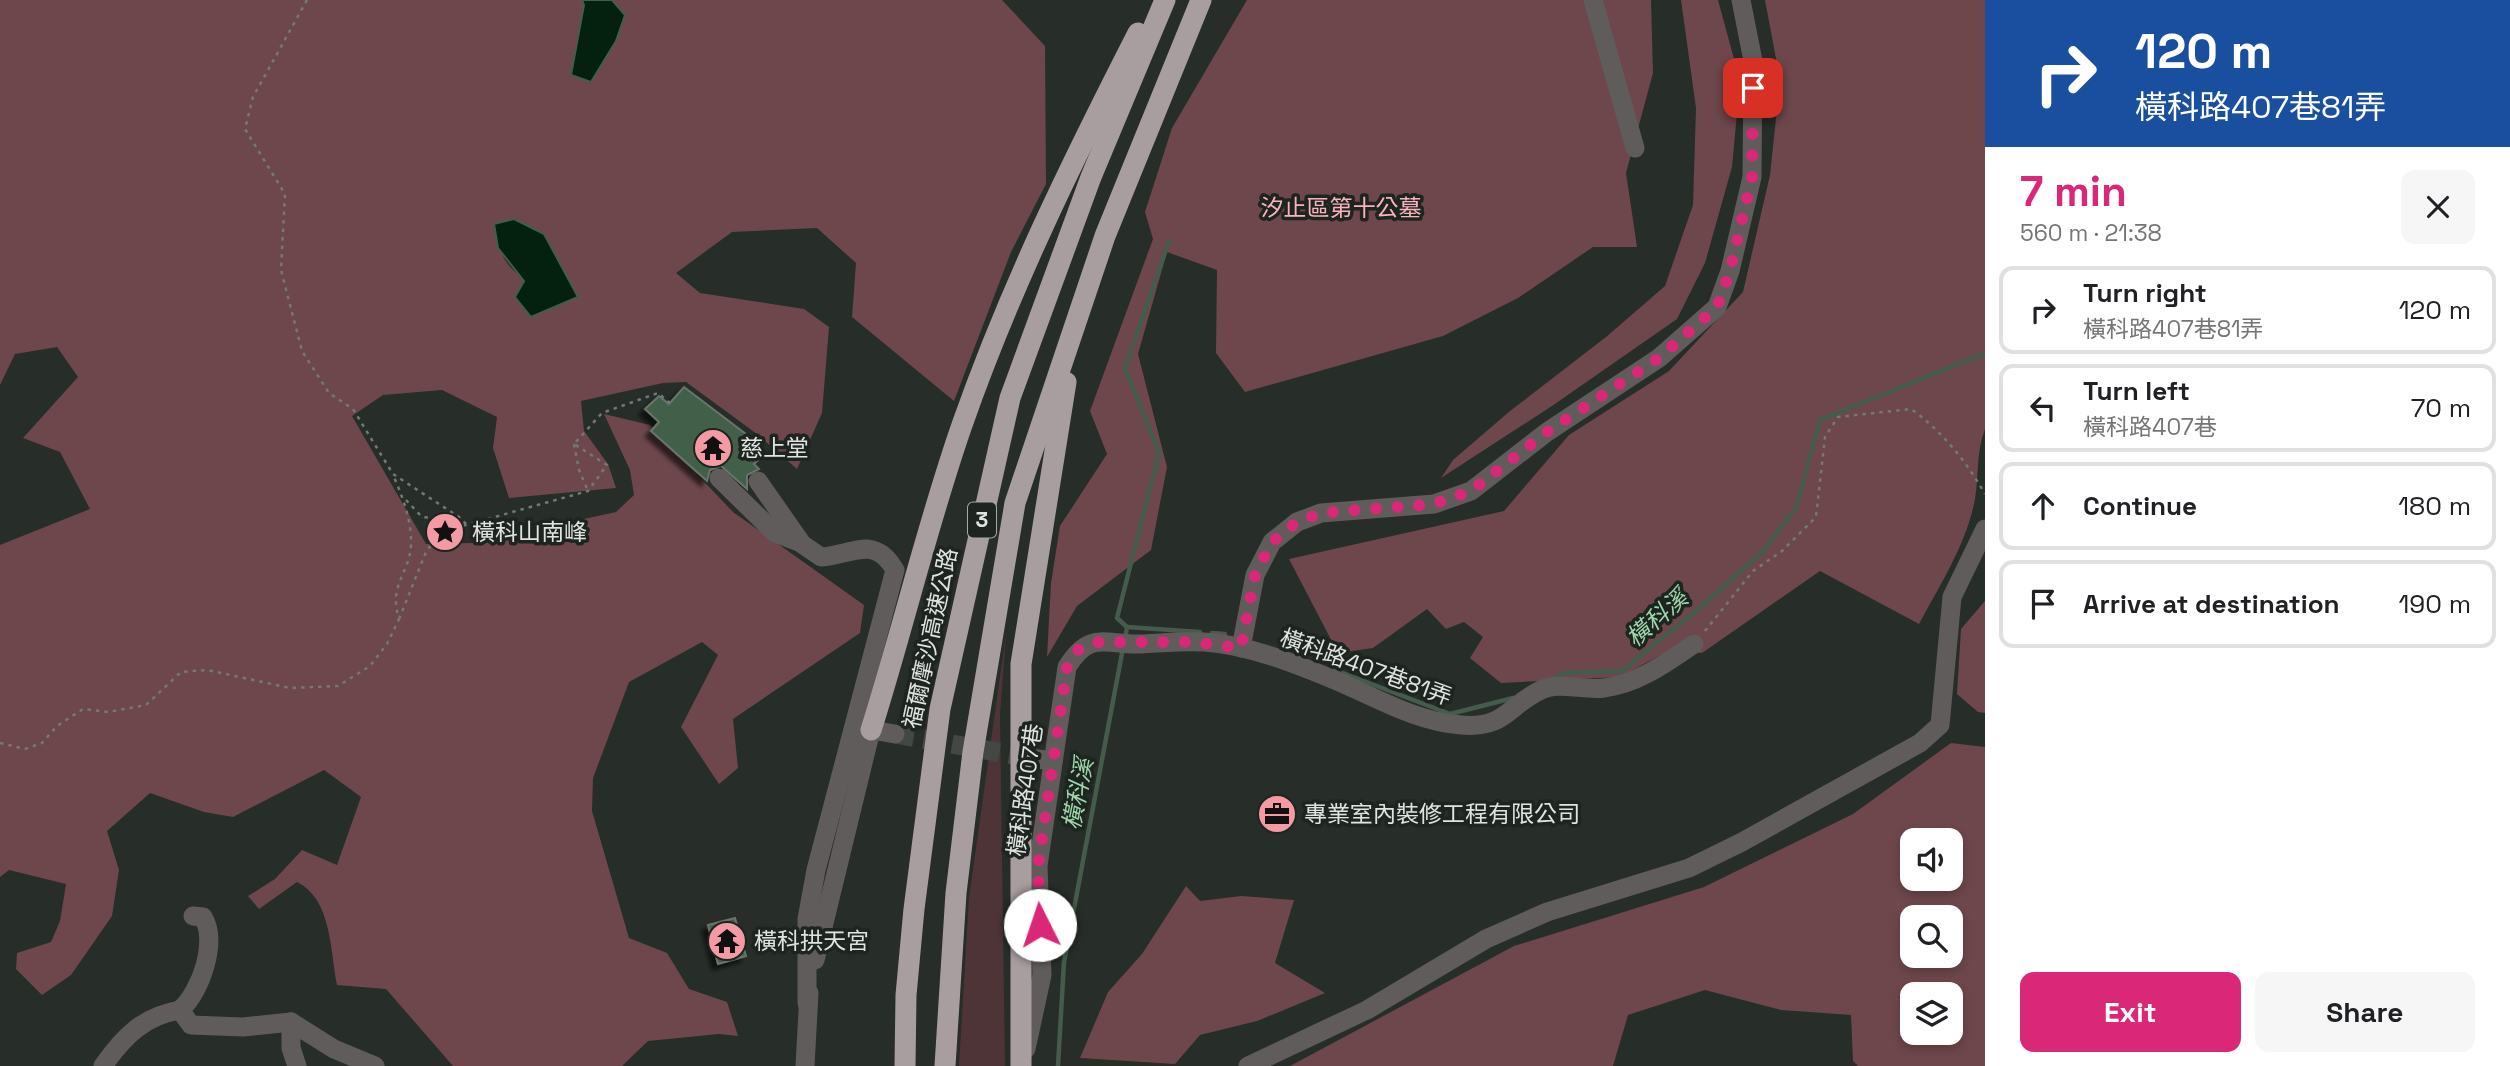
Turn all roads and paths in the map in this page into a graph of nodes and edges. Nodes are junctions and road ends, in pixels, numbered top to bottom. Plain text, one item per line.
1 (307, 0) edge
2 (1155, 0) edge
3 (1165, 0) edge
4 (1201, 0) edge
5 (1593, 0) edge
6 (1741, 0) edge
7 (1635, 148) dead end
8 (1076, 318) junction
9 (670, 403) dead end
10 (574, 444) junction
11 (393, 474) junction
12 (719, 478) dead end
13 (758, 481) dead end
14 (588, 491) junction
15 (1985, 494) edge
16 (404, 498) junction
17 (468, 526) junction
18 (455, 528) junction
19 (1985, 529) edge
20 (802, 544) junction
21 (399, 619) junction
22 (1694, 644) joint
23 (1241, 648) junction
24 (1079, 649) joint
25 (862, 728) junction
26 (895, 734) tunnel mouth
27 (0, 743) edge
28 (1030, 758) tunnel mouth
29 (1053, 761) junction
30 (193, 916) dead end
31 (180, 1010) junction
32 (291, 1022) junction
33 (103, 1066) edge
34 (297, 1066) edge
35 (375, 1066) edge
36 (804, 1066) edge
37 (905, 1066) edge
38 (945, 1066) edge
39 (1021, 1066) edge
40 (1248, 1066) edge

1 - 11 path
2 - 25 highway
3 - 37 highway, 福爾摩沙高速公路 / 3
4 - 8 highway, 3
5 - 7 street
6 - 23 street
8 - 38 highway, 3
8 - 39 highway
9 - 10 path
10 - 14 path
10 - 14 path
11 - 16 path
11 - 17 path
12 - 20 street
13 - 20 street
14 - 17 path
15 - 22 path
16 - 18 path
16 - 21 path
17 - 18 path
18 - 21 path
19 - 40 street
20 - 25 street
21 - 27 path
22 - 23 street, 橫科路407巷81弄
23 - 24 street, 橫科路407巷81弄
24 - 29 street, 橫科路407巷
25 - 26 street
25 - 36 street
28 - 29 street
29 - 39 street, 橫科路407巷
30 - 31 street
31 - 32 street
31 - 33 street
32 - 34 street
32 - 35 street

